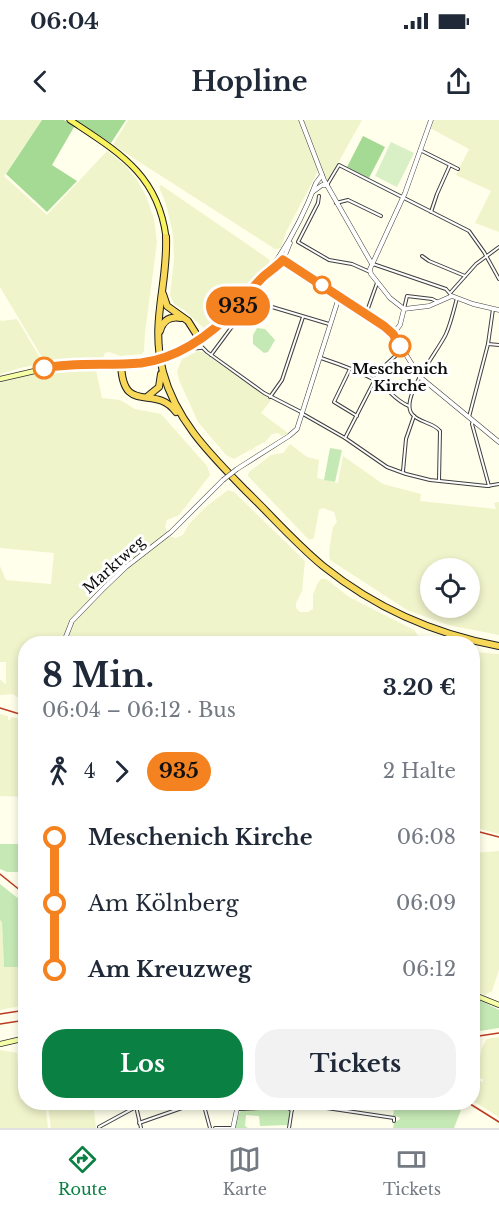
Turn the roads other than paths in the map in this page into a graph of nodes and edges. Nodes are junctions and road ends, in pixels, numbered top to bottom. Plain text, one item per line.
1 (70, 120) edge
2 (301, 120) edge
3 (431, 120) edge
4 (420, 150) junction
5 (450, 165) junction
6 (458, 169) dead end
7 (323, 177) junction
8 (327, 185) junction
9 (313, 191) junction
10 (319, 196) dead end
11 (404, 198) junction
12 (336, 203) junction
13 (431, 212) junction
14 (381, 216) dead end
15 (293, 234) junction
16 (166, 237) joint
17 (499, 247) edge
18 (287, 253) junction
19 (422, 256) dead end
20 (486, 256) junction
21 (281, 259) junction
22 (372, 264) junction
23 (298, 269) junction
24 (370, 272) junction
25 (465, 276) junction
26 (499, 279) edge
27 (376, 280) junction
28 (161, 287) junction
29 (382, 287) junction
30 (376, 288) junction
31 (328, 290) junction
32 (453, 295) junction
33 (341, 298) junction
34 (438, 303) junction
35 (336, 304) junction
36 (404, 309) junction
37 (493, 309) junction
38 (499, 310) edge
39 (336, 312) junction
40 (366, 314) junction
41 (304, 316) junction
42 (185, 319) junction
43 (332, 325) junction
44 (393, 334) junction
45 (158, 343) junction
46 (200, 343) junction
47 (488, 344) junction
48 (499, 345) edge
49 (403, 349) junction
50 (205, 350) junction
51 (211, 355) junction
52 (321, 358) junction
53 (122, 364) junction
54 (161, 364) junction
55 (350, 369) junction
56 (420, 377) junction
57 (0, 379) edge
58 (375, 380) junction
59 (270, 397) junction
60 (144, 398) junction
61 (410, 406) junction
62 (303, 413) junction
63 (357, 416) junction
64 (414, 416) junction
65 (471, 419) junction
66 (184, 420) junction
67 (345, 438) junction
68 (499, 442) edge
69 (403, 472) junction
70 (439, 480) junction
71 (499, 484) edge
72 (489, 486) junction
73 (66, 636) edge
74 (457, 636) edge
75 (480, 641) edge
76 (499, 646) edge
77 (480, 997) edge
78 (499, 1005) edge
79 (18, 1040) edge
80 (0, 1044) edge
81 (131, 1110) edge
82 (136, 1110) edge
83 (177, 1110) edge
84 (204, 1110) edge
85 (237, 1110) edge
86 (292, 1110) edge
87 (340, 1110) edge
88 (394, 1121) dead end
89 (139, 1123) junction
90 (99, 1127) edge
91 (141, 1128) edge
92 (210, 1128) edge
93 (215, 1128) edge
94 (233, 1128) edge
95 (289, 1128) edge

1 - 16 main road
2 - 7 street
3 - 4 street
4 - 5 street
4 - 11 street
5 - 6 street
5 - 13 street
7 - 8 street
7 - 9 street
8 - 9 street
8 - 11 street
8 - 12 street
9 - 15 street
10 - 24 street
11 - 13 street
11 - 22 street
12 - 14 street
12 - 22 street
13 - 20 street
15 - 18 street
15 - 21 street
16 - 28 highway
17 - 20 street
18 - 21 street
18 - 23 street
19 - 25 street
20 - 25 street
20 - 26 street
21 - 23 street
21 - 46 street
22 - 24 street
22 - 32 street
23 - 31 street
24 - 27 street
25 - 32 street
27 - 29 street
27 - 30 street
28 - 42 highway
28 - 45 highway
29 - 30 street
29 - 36 street
30 - 40 street
31 - 33 street
31 - 35 street
32 - 34 street
32 - 37 street
32 - 56 street
33 - 35 street
33 - 39 street
33 - 40 street
34 - 36 street
34 - 36 street
35 - 39 street
36 - 44 street
37 - 38 street
37 - 47 street
39 - 43 street, Marktweg
40 - 44 street
41 - 43 street
41 - 51 street
41 - 59 street
42 - 45 highway
42 - 46 highway
43 - 52 street, Marktweg
44 - 49 street
45 - 54 highway
46 - 50 street
46 - 50 street
46 - 53 main road, bridge
47 - 48 street
47 - 65 street
49 - 56 street
49 - 58 street
50 - 51 street
51 - 59 street
52 - 55 street
52 - 62 street, Marktweg
53 - 57 main road
53 - 60 highway
54 - 60 highway
54 - 66 highway
55 - 58 street
55 - 63 street
56 - 61 street
56 - 65 street
58 - 61 street
58 - 63 street
59 - 62 street
60 - 66 highway
61 - 64 street
62 - 67 street
62 - 73 street, Marktweg, bridge
63 - 67 street
64 - 69 street
64 - 70 street
65 - 68 street
65 - 72 street
66 - 74 highway
67 - 69 street
69 - 70 street
70 - 72 street
71 - 72 street
75 - 76 highway
77 - 78 main road
79 - 80 main road
81 - 90 street
82 - 89 street
83 - 89 street
84 - 92 street
85 - 94 street
86 - 95 street
87 - 88 street
89 - 91 street
93 - 94 street

